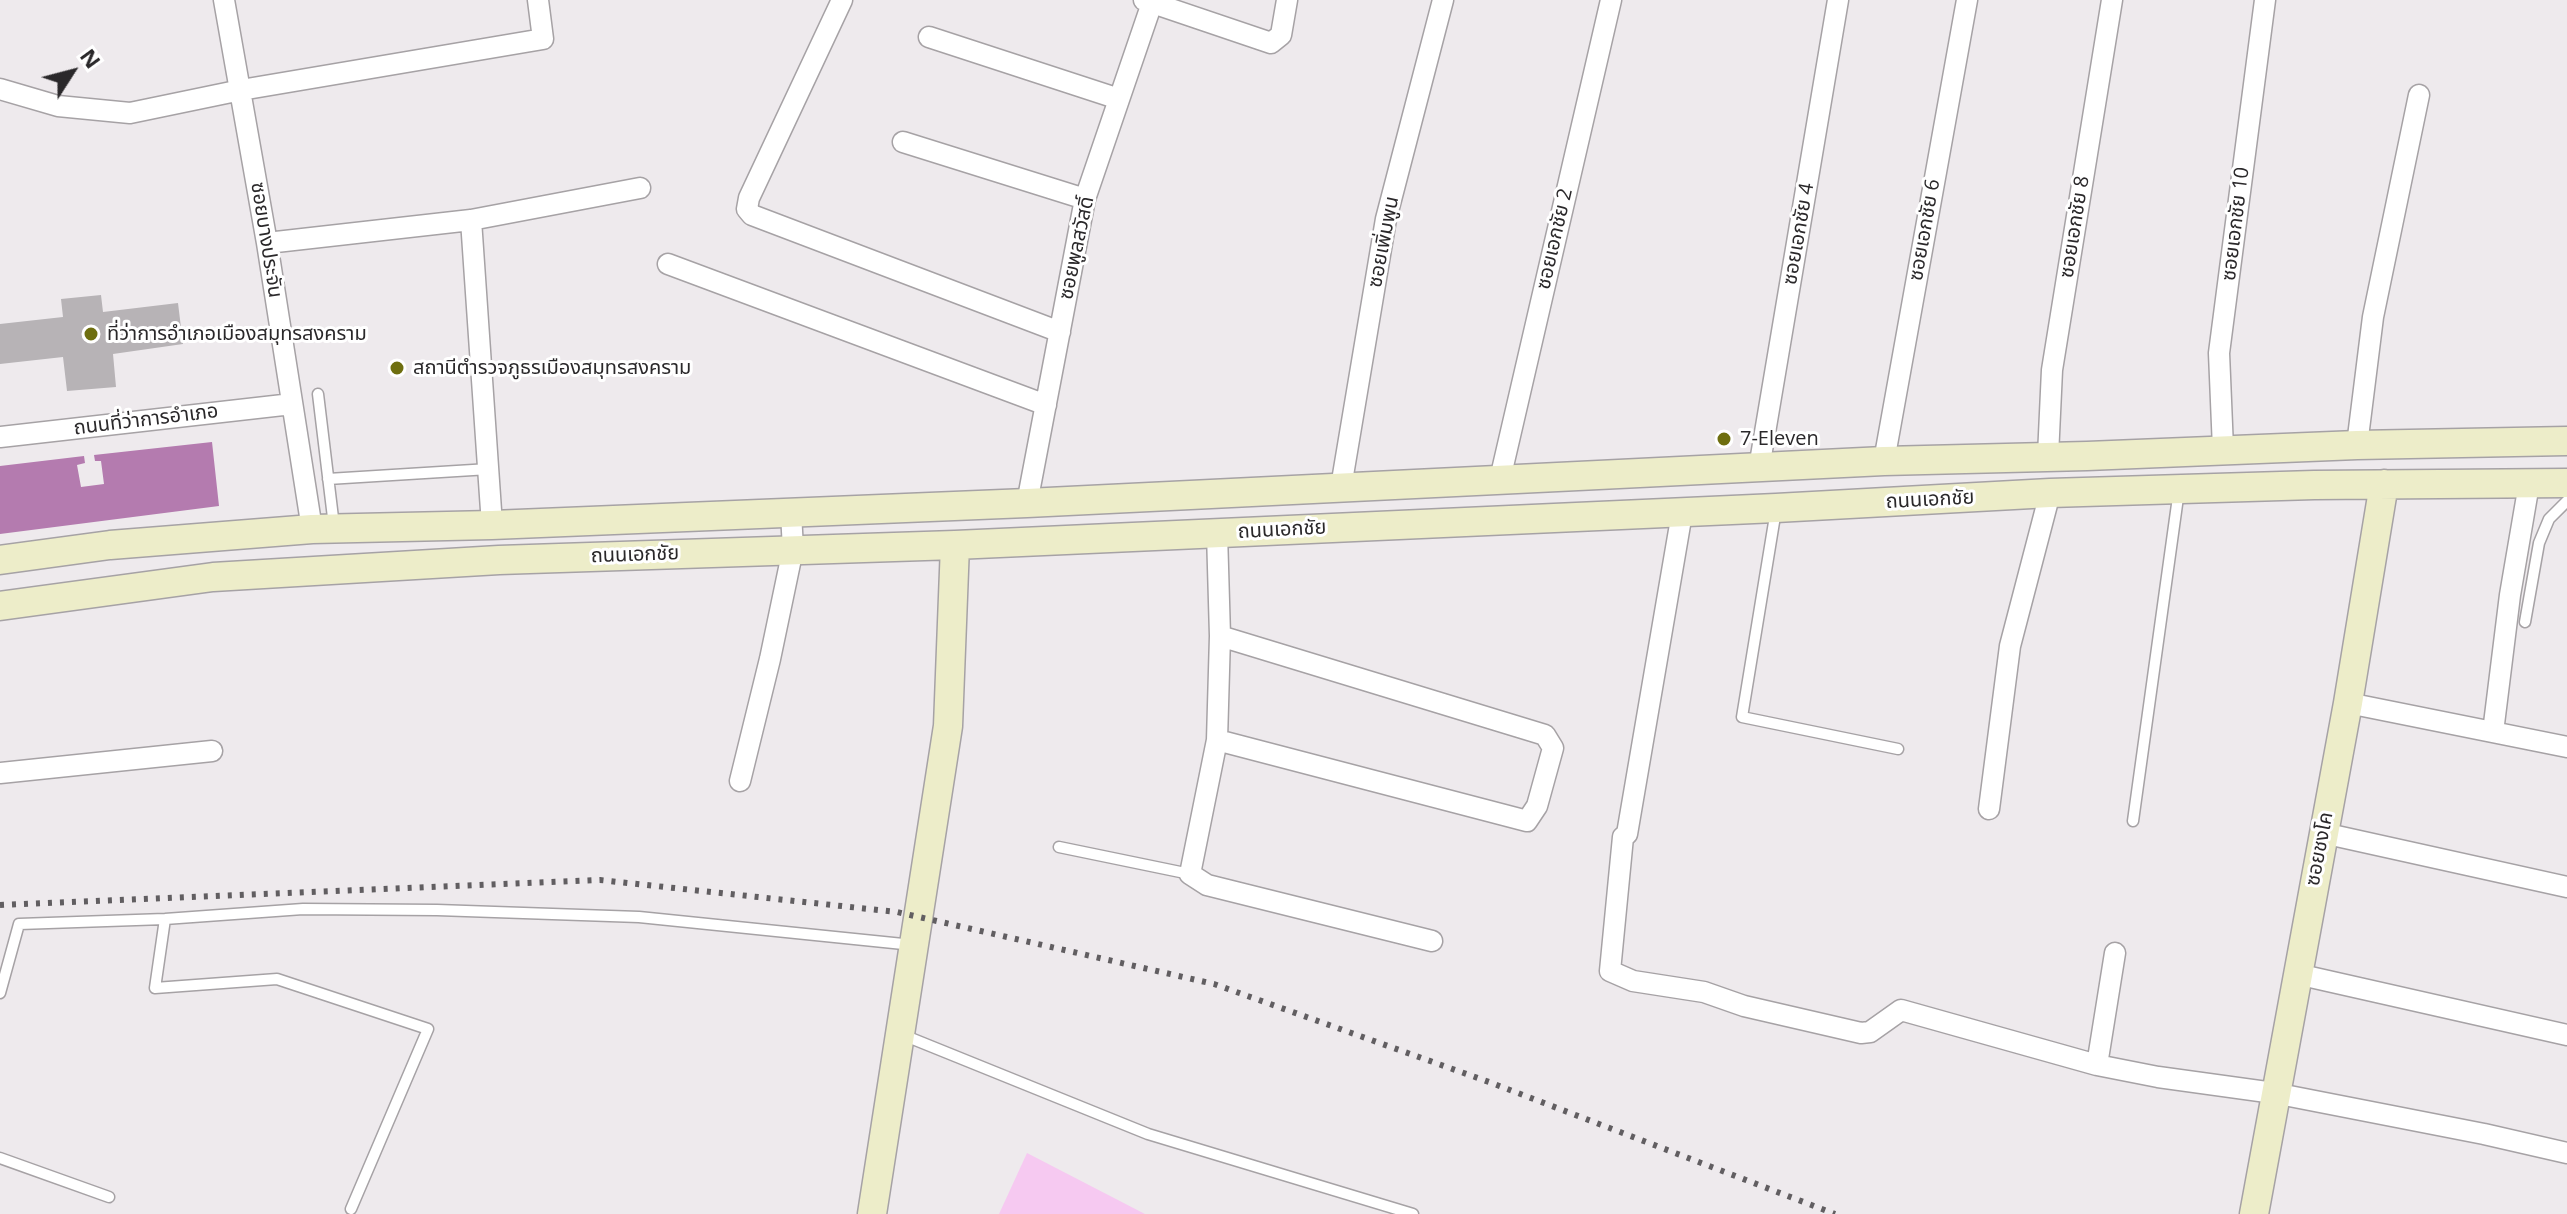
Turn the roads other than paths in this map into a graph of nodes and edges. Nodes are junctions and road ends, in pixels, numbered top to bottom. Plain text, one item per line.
1 (224, 0) edge
2 (538, 0) edge
3 (842, 0) edge
4 (1287, 0) edge
5 (1443, 0) edge
6 (1611, 0) edge
7 (1838, 0) edge
8 (1967, 0) edge
9 (2112, 0) edge
10 (2265, 0) edge
11 (1150, 1) edge
12 (929, 37) dead end
13 (0, 89) edge
14 (241, 90) junction
15 (2419, 95) dead end
16 (1119, 99) junction
17 (903, 142) dead end
18 (640, 188) dead end
19 (1085, 199) junction
20 (471, 220) junction
21 (267, 243) junction
22 (668, 264) dead end
23 (1060, 332) junction
24 (318, 394) dead end
25 (292, 404) junction
26 (1046, 405) junction
27 (0, 437) edge
28 (2567, 441) edge
29 (2357, 445) junction
30 (2223, 449) junction
31 (2048, 456) junction
32 (1884, 461) junction
33 (1759, 468) junction
34 (489, 469) junction
35 (328, 479) junction
36 (1500, 479) junction
37 (2567, 483) edge
38 (2384, 484) junction
39 (2529, 484) junction
40 (1341, 487) junction
41 (2179, 489) junction
42 (2050, 493) junction
43 (2567, 501) edge
44 (1027, 503) junction
45 (1776, 508) junction
46 (791, 513) junction
47 (1682, 513) junction
48 (492, 525) junction
49 (323, 529) junction
50 (1217, 533) junction
51 (955, 545) junction
52 (793, 549) junction
53 (0, 560) edge
54 (0, 606) edge
55 (2525, 622) dead end
56 (1220, 636) junction
57 (2348, 703) junction
58 (2493, 732) junction
59 (1217, 740) junction
60 (2567, 747) edge
61 (1898, 749) dead end
62 (212, 751) dead end
63 (1, 767) edge
64 (740, 781) dead end
65 (1989, 809) dead end
66 (2133, 821) dead end
67 (2323, 833) junction
68 (1059, 847) dead end
69 (1190, 874) junction
70 (2567, 887) edge
71 (165, 919) junction
72 (1432, 941) dead end
73 (915, 945) junction
74 (2115, 953) dead end
75 (2297, 974) junction
76 (0, 993) edge
77 (901, 1034) junction
78 (2567, 1035) edge
79 (2097, 1065) junction
80 (2274, 1093) junction
81 (2567, 1153) edge
82 (0, 1158) edge
83 (109, 1197) dead end
84 (351, 1209) dead end
85 (872, 1214) edge
86 (1413, 1214) edge
87 (2254, 1214) edge

1 - 14 street, ซอยบางประจัน
2 - 14 street
3 - 23 street
4 - 11 street
5 - 40 street, ซอยเพิ่มพูน
6 - 36 street, ซอยเอกชัย 2
7 - 33 street, ซอยเอกชัย 4
8 - 32 street, ซอยเอกชัย 6
9 - 31 street, ซอยเอกชัย 8
10 - 30 street, ซอยเอกชัย 10
11 - 16 street, ซอยพูลสวัสดิ์
12 - 16 street
13 - 14 street
14 - 21 street, ซอยบางประจัน
15 - 29 street
16 - 19 street, ซอยพูลสวัสดิ์
17 - 19 street
18 - 20 street
19 - 23 street, ซอยพูลสวัสดิ์
20 - 21 street
20 - 34 street
21 - 25 street, ซอยบางประจัน
22 - 26 street
23 - 26 street, ซอยพูลสวัสดิ์
24 - 35 lane
25 - 27 street, ถนนที่ว่าการอำเภอ
25 - 49 street, ซอยบางประจัน
26 - 44 street, ซอยพูลสวัสดิ์
28 - 29 main road, ถนนเอกชัย
29 - 30 main road, ถนนเอกชัย
30 - 31 main road, ถนนเอกชัย
31 - 32 main road, ถนนเอกชัย
32 - 33 main road, ถนนเอกชัย
33 - 36 main road, ถนนเอกชัย
34 - 35 lane
34 - 48 street
35 - 49 lane
36 - 40 main road, ถนนเอกชัย
37 - 39 main road, ถนนเอกชัย
38 - 39 main road, ถนนเอกชัย
38 - 41 main road, ถนนเอกชัย
38 - 57 main road, ซอยชงโค
39 - 58 street
40 - 44 main road, ถนนเอกชัย
41 - 42 main road, ถนนเอกชัย
41 - 66 lane
42 - 45 main road, ถนนเอกชัย
42 - 65 street
43 - 55 lane
44 - 46 main road, ถนนเอกชัย
45 - 47 main road, ถนนเอกชัย
45 - 61 lane
46 - 48 main road, ถนนเอกชัย
46 - 52 street
47 - 50 main road, ถนนเอกชัย
47 - 79 street
48 - 49 main road, ถนนเอกชัย
49 - 53 main road, ถนนเอกชัย
50 - 51 main road, ถนนเอกชัย
50 - 56 street
51 - 52 main road, ถนนเอกชัย
51 - 73 main road
52 - 54 main road, ถนนเอกชัย
52 - 64 street
56 - 59 street
56 - 59 street
57 - 58 street
57 - 67 main road, ซอยชงโค
58 - 60 street
59 - 69 street
62 - 63 street
67 - 70 street
67 - 75 main road, ซอยชงโค
68 - 69 lane
69 - 72 street
71 - 73 lane
71 - 76 lane
71 - 84 lane
73 - 77 main road
74 - 79 street
75 - 78 street
75 - 80 main road, ซอยชงโค
77 - 85 main road
77 - 86 lane
79 - 80 street
80 - 81 street
80 - 87 main road, ซอยชงโค
82 - 83 lane

